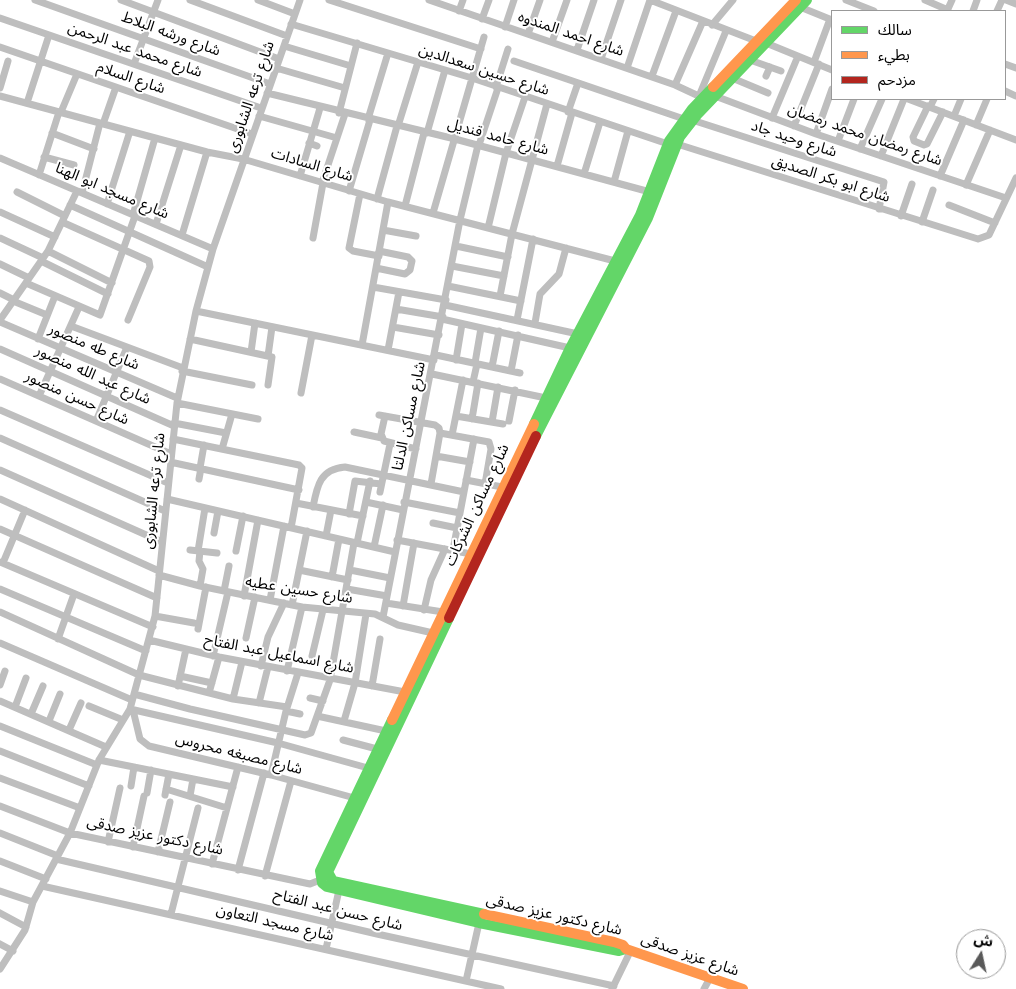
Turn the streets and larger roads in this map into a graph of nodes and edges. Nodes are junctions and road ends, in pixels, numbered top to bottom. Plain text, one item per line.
1 (35, 0) edge
2 (121, 0) edge
3 (158, 0) edge
4 (190, 0) edge
5 (258, 0) edge
6 (300, 0) edge
7 (329, 0) edge
8 (428, 0) edge
9 (463, 0) edge
10 (489, 0) edge
11 (514, 0) edge
12 (540, 0) edge
13 (567, 0) edge
14 (594, 0) edge
15 (621, 0) edge
16 (650, 0) edge
17 (674, 0) edge
18 (733, 0) edge
19 (846, 0) edge
20 (925, 0) edge
21 (952, 0) edge
22 (1006, 0) edge
23 (437, 1) edge
24 (801, 2) edge
25 (1016, 4) edge
26 (668, 8) junction
27 (871, 10) edge
28 (947, 10) edge
29 (459, 11) junction
30 (676, 11) junction
31 (154, 12) junction
32 (295, 14) junction
33 (0, 18) edge
34 (482, 19) junction
35 (831, 20) edge
36 (703, 21) junction
37 (291, 24) junction
38 (712, 25) junction
39 (505, 27) junction
40 (726, 31) junction
41 (528, 34) junction
42 (49, 35) junction
43 (287, 36) junction
44 (484, 37) dead end
45 (144, 39) junction
46 (552, 42) junction
47 (761, 42) junction
48 (357, 44) junction
49 (284, 46) junction
50 (0, 47) edge
51 (481, 49) junction
52 (508, 49) dead end
53 (577, 50) junction
54 (388, 53) junction
55 (798, 56) junction
56 (279, 59) junction
57 (601, 59) junction
58 (750, 60) junction
59 (8, 61) dead end
60 (40, 61) junction
61 (514, 61) dead end
62 (418, 62) junction
63 (816, 63) junction
64 (134, 64) junction
65 (351, 66) junction
66 (770, 67) junction
67 (276, 68) junction
68 (627, 68) junction
69 (445, 70) junction
70 (831, 70) edge
71 (781, 71) dead end
72 (77, 74) junction
73 (652, 76) junction
74 (766, 76) dead end
75 (472, 78) junction
76 (732, 78) junction
77 (578, 83) junction
78 (270, 84) junction
79 (676, 85) junction
80 (116, 87) junction
81 (0, 88) edge
82 (345, 88) junction
83 (497, 88) junction
84 (267, 93) junction
85 (768, 93) dead end
86 (831, 93) edge
87 (0, 96) edge
88 (715, 96) junction
89 (525, 97) junction
90 (701, 97) junction
91 (854, 100) edge
92 (882, 100) edge
93 (906, 100) edge
94 (909, 100) edge
95 (933, 100) edge
96 (961, 100) edge
97 (987, 100) edge
98 (27, 103) junction
99 (547, 104) junction
100 (929, 107) junction
101 (262, 108) junction
102 (320, 108) junction
103 (60, 112) junction
104 (570, 112) junction
105 (943, 112) junction
106 (342, 113) junction
107 (259, 116) junction
108 (954, 116) junction
109 (772, 118) junction
110 (369, 120) junction
111 (688, 120) junction
112 (964, 120) junction
113 (600, 122) junction
114 (102, 123) junction
115 (976, 125) junction
116 (398, 126) junction
117 (794, 126) junction
118 (990, 130) junction
119 (130, 131) junction
120 (313, 131) junction
121 (628, 131) junction
122 (52, 133) junction
123 (426, 133) junction
124 (252, 134) junction
125 (816, 134) junction
126 (155, 138) junction
127 (337, 138) junction
128 (454, 139) junction
129 (1016, 140) edge
130 (838, 141) junction
131 (672, 144) junction
132 (181, 145) junction
133 (479, 145) junction
134 (94, 149) junction
135 (860, 149) junction
136 (207, 152) junction
137 (506, 153) junction
138 (881, 156) junction
139 (44, 157) junction
140 (0, 159) edge
141 (244, 159) junction
142 (532, 160) junction
143 (74, 166) dead end
144 (557, 166) junction
145 (584, 174) junction
146 (39, 175) junction
147 (300, 176) junction
148 (888, 176) dead end
149 (940, 176) junction
150 (1016, 178) edge
151 (614, 182) junction
152 (323, 183) junction
153 (912, 184) dead end
154 (885, 185) junction
155 (966, 185) junction
156 (933, 190) dead end
157 (349, 191) junction
158 (17, 192) dead end
159 (80, 192) junction
160 (650, 192) junction
161 (360, 194) junction
162 (377, 198) junction
163 (1006, 198) junction
164 (388, 202) junction
165 (107, 204) junction
166 (70, 205) junction
167 (949, 205) dead end
168 (405, 206) junction
169 (879, 209) junction
170 (0, 212) edge
171 (433, 213) junction
172 (134, 215) junction
173 (901, 216) junction
174 (64, 219) junction
175 (460, 220) junction
176 (922, 222) junction
177 (995, 223) junction
178 (156, 224) junction
179 (488, 228) junction
180 (383, 230) junction
181 (130, 232) junction
182 (512, 234) junction
183 (182, 235) junction
184 (416, 236) dead end
185 (0, 238) edge
186 (55, 238) junction
187 (313, 238) dead end
188 (533, 239) junction
189 (456, 246) junction
190 (566, 248) junction
191 (123, 249) junction
192 (213, 249) junction
193 (48, 251) junction
194 (379, 254) junction
195 (508, 258) junction
196 (42, 259) junction
197 (615, 262) junction
198 (0, 264) edge
199 (452, 266) junction
200 (208, 267) junction
201 (376, 268) junction
202 (504, 276) junction
203 (27, 280) junction
204 (112, 283) junction
205 (448, 286) junction
206 (373, 287) junction
207 (399, 292) junction
208 (0, 294) edge
209 (108, 294) junction
210 (55, 296) junction
211 (500, 296) junction
212 (14, 300) junction
213 (521, 301) junction
214 (445, 303) junction
215 (80, 307) junction
216 (396, 309) junction
217 (196, 311) junction
218 (48, 315) junction
219 (442, 318) junction
220 (128, 320) dead end
221 (517, 320) junction
222 (0, 321) edge
223 (256, 323) junction
224 (535, 323) junction
225 (462, 324) junction
226 (71, 326) junction
227 (272, 327) junction
228 (393, 327) junction
229 (481, 328) junction
230 (499, 331) junction
231 (578, 334) junction
232 (312, 335) junction
233 (439, 335) junction
234 (518, 335) junction
235 (38, 338) junction
236 (190, 339) junction
237 (362, 345) junction
238 (126, 347) junction
239 (61, 348) junction
240 (570, 348) junction
241 (0, 349) edge
242 (388, 350) junction
243 (251, 352) junction
244 (268, 356) junction
245 (435, 358) junction
246 (456, 360) junction
247 (476, 364) junction
248 (492, 367) junction
249 (183, 370) junction
250 (50, 371) junction
251 (511, 371) junction
252 (116, 372) junction
253 (520, 372) dead end
254 (432, 374) junction
255 (0, 379) edge
256 (463, 380) junction
257 (476, 383) junction
258 (252, 385) dead end
259 (268, 385) dead end
260 (498, 387) junction
261 (515, 390) junction
262 (301, 393) dead end
263 (39, 396) junction
264 (106, 396) junction
265 (546, 398) junction
266 (177, 400) junction
267 (0, 410) edge
268 (232, 414) junction
269 (456, 416) junction
270 (472, 418) junction
271 (258, 419) dead end
272 (96, 421) junction
273 (492, 422) junction
274 (421, 423) junction
275 (174, 425) junction
276 (354, 432) dead end
277 (226, 433) junction
278 (440, 433) junction
279 (452, 435) junction
280 (0, 438) edge
281 (382, 438) junction
282 (172, 439) junction
283 (474, 439) junction
284 (530, 439) junction
285 (390, 444) junction
286 (204, 445) junction
287 (416, 448) junction
288 (222, 449) junction
289 (171, 454) junction
290 (436, 456) junction
291 (170, 462) junction
292 (470, 462) junction
293 (200, 468) junction
294 (0, 470) edge
295 (384, 474) junction
296 (198, 479) dead end
297 (409, 479) junction
298 (466, 480) junction
299 (370, 481) junction
300 (168, 483) junction
301 (382, 484) junction
302 (431, 484) junction
303 (485, 484) junction
304 (502, 488) junction
305 (299, 490) junction
306 (380, 492) dead end
307 (464, 492) junction
308 (0, 499) edge
309 (166, 499) junction
310 (405, 500) junction
311 (366, 502) junction
312 (296, 503) junction
313 (383, 505) junction
314 (313, 507) junction
315 (205, 508) junction
316 (24, 510) junction
317 (165, 510) junction
318 (331, 510) junction
319 (403, 510) junction
320 (218, 511) junction
321 (460, 511) junction
322 (349, 514) junction
323 (243, 516) junction
324 (363, 516) junction
325 (258, 520) junction
326 (433, 523) dead end
327 (288, 527) junction
328 (457, 528) junction
329 (0, 529) edge
330 (306, 531) junction
331 (214, 533) dead end
332 (14, 535) junction
333 (326, 536) junction
334 (339, 539) junction
335 (397, 540) junction
336 (162, 542) junction
337 (356, 543) junction
338 (414, 543) junction
339 (374, 547) junction
340 (444, 549) junction
341 (190, 550) dead end
342 (453, 550) junction
343 (199, 551) junction
344 (236, 551) dead end
345 (395, 552) junction
346 (217, 553) dead end
347 (471, 554) junction
348 (2, 562) edge
349 (229, 566) dead end
350 (299, 570) junction
351 (350, 570) junction
352 (159, 573) junction
353 (332, 577) junction
354 (390, 578) junction
355 (348, 580) junction
356 (203, 587) junction
357 (0, 589) edge
358 (347, 589) junction
359 (226, 592) junction
360 (74, 594) junction
361 (244, 596) junction
362 (157, 598) junction
363 (255, 598) junction
364 (270, 600) junction
365 (387, 600) junction
366 (288, 604) junction
367 (403, 606) junction
368 (302, 607) junction
369 (323, 610) junction
370 (424, 610) junction
371 (0, 612) edge
372 (343, 612) junction
373 (443, 612) junction
374 (366, 614) junction
375 (66, 616) junction
376 (155, 616) junction
377 (383, 617) junction
378 (153, 627) junction
379 (433, 634) junction
380 (246, 638) dead end
381 (58, 639) junction
382 (380, 639) dead end
383 (149, 640) junction
384 (0, 642) edge
385 (186, 649) junction
386 (146, 651) junction
387 (216, 656) junction
388 (312, 656) dead end
389 (242, 662) junction
390 (264, 666) junction
391 (5, 671) dead end
392 (287, 671) junction
393 (298, 673) junction
394 (139, 675) junction
395 (180, 676) junction
396 (26, 678) dead end
397 (330, 680) junction
398 (212, 683) junction
399 (355, 683) junction
400 (0, 685) edge
401 (43, 686) dead end
402 (178, 686) junction
403 (372, 686) junction
404 (405, 692) junction
405 (209, 693) junction
406 (60, 694) dead end
407 (133, 697) junction
408 (310, 698) dead end
409 (233, 699) junction
410 (0, 701) edge
411 (323, 701) junction
412 (259, 703) junction
413 (15, 707) junction
414 (286, 709) junction
415 (131, 710) junction
416 (31, 714) junction
417 (300, 714) dead end
418 (317, 716) junction
419 (122, 720) junction
420 (344, 721) junction
421 (49, 722) junction
422 (0, 726) edge
423 (281, 729) junction
424 (69, 730) junction
425 (386, 731) junction
426 (344, 740) dead end
427 (278, 744) junction
428 (106, 747) junction
429 (377, 749) junction
430 (0, 751) edge
431 (98, 763) junction
432 (134, 767) junction
433 (238, 767) junction
434 (368, 768) junction
435 (151, 770) junction
436 (169, 774) junction
437 (268, 774) junction
438 (0, 778) edge
439 (193, 779) junction
440 (291, 781) junction
441 (89, 786) junction
442 (131, 786) dead end
443 (233, 787) junction
444 (120, 788) dead end
445 (190, 796) junction
446 (358, 800) junction
447 (170, 802) dead end
448 (0, 806) edge
449 (80, 808) junction
450 (198, 808) dead end
451 (227, 808) junction
452 (0, 833) edge
453 (70, 833) junction
454 (108, 842) junction
455 (133, 847) junction
456 (158, 852) junction
457 (57, 857) junction
458 (186, 858) junction
459 (0, 861) edge
460 (212, 864) junction
461 (238, 870) junction
462 (328, 872) junction
463 (265, 876) junction
464 (321, 881) junction
465 (44, 882) junction
466 (178, 886) junction
467 (339, 890) junction
468 (0, 891) edge
469 (33, 902) junction
470 (0, 913) edge
471 (171, 914) junction
472 (332, 922) junction
473 (478, 922) junction
474 (26, 927) junction
475 (0, 944) edge
476 (326, 949) junction
477 (629, 949) junction
478 (13, 951) junction
479 (472, 954) junction
480 (0, 969) edge
481 (710, 978) junction
482 (466, 981) junction
483 (613, 988) edge
484 (501, 989) edge
485 (704, 989) edge
486 (743, 989) edge

1 - 45 street, شارع ورشه البلاط
2 - 31 street
3 - 31 street
4 - 43 street
5 - 32 street
6 - 32 street, شارع ترعه الشابورى
7 - 51 street
8 - 23 street, شارع احمد المندوه
9 - 29 street
10 - 34 street
11 - 39 street
12 - 41 street
13 - 46 street
14 - 53 street
15 - 57 street
16 - 26 street
16 - 68 street
17 - 26 street
18 - 38 street
19 - 27 street
20 - 28 street
21 - 28 street
22 - 25 street
23 - 29 street, شارع احمد المندوه
24 - 35 street
24 - 47 street
26 - 30 street
29 - 34 street, شارع احمد المندوه
30 - 36 street
30 - 73 street
31 - 45 street
31 - 56 street
32 - 37 street, شارع ترعه الشابورى
33 - 42 street, شارع محمد عبد الرحمن
34 - 39 street, شارع احمد المندوه
35 - 63 street
36 - 38 street
36 - 79 street
37 - 43 street, شارع ترعه الشابورى
37 - 48 street, شارع حسين سعدالدين
38 - 40 street
39 - 41 street, شارع احمد المندوه
40 - 47 street
40 - 90 street
41 - 46 street, شارع احمد المندوه
42 - 60 street
42 - 64 street, شارع محمد عبد الرحمن
43 - 49 street, شارع ترعه الشابورى
44 - 51 street
45 - 64 street
45 - 78 street, شارع ورشه البلاط
46 - 53 street, شارع احمد المندوه
47 - 55 street
47 - 58 street
47 - 90 street
48 - 54 street, شارع حسين سعدالدين
48 - 65 street
49 - 56 street, شارع ترعه الشابورى
49 - 65 street
50 - 60 street, شارع السلام
51 - 75 street
52 - 83 street, شارع مساكن الدلتا
53 - 57 street, شارع احمد المندوه
54 - 62 street, شارع حسين سعدالدين
54 - 110 street
55 - 63 street
55 - 109 street
56 - 67 street, شارع ترعه الشابورى
57 - 68 street, شارع احمد المندوه
58 - 66 street
58 - 76 street
59 - 81 street
60 - 72 street, شارع السلام
60 - 98 street
61 - 77 street, شارع وحيد جاد
62 - 69 street, شارع حسين سعدالدين
62 - 116 street
63 - 70 street
63 - 117 street
64 - 101 street, شارع محمد عبد الرحمن
65 - 82 street
66 - 71 street
66 - 74 street
67 - 78 street, شارع ترعه الشابورى
67 - 82 street
68 - 73 street, شارع احمد المندوه
69 - 75 street, شارع حسين سعدالدين
69 - 123 street
72 - 80 street, شارع السلام
72 - 103 street
73 - 79 street, شارع احمد المندوه
75 - 83 street, شارع حسين سعدالدين
75 - 128 street
76 - 85 street
76 - 88 street
77 - 104 street
77 - 111 street, شارع وحيد جاد
78 - 84 street, شارع ترعه الشابورى
79 - 90 street, شارع احمد المندوه
80 - 114 street
80 - 124 street, شارع السلام
82 - 106 street
83 - 89 street, شارع حسين سعدالدين
83 - 133 street, شارع مساكن الدلتا
84 - 101 street, شارع ترعه الشابورى
84 - 102 street, شارع حامد قنديل
86 - 125 street
87 - 98 street, شارع السادات
88 - 109 street, شارع رمضان محمد رمضان
88 - 111 street
89 - 99 street, شارع حسين سعدالدين
89 - 137 street
90 - 111 street
91 - 130 street
92 - 135 street
93 - 138 street
94 - 100 street
95 - 100 street
96 - 108 street
97 - 115 street
98 - 103 street, شارع السادات
99 - 104 street, شارع حسين سعدالدين
99 - 142 street
100 - 105 street
100 - 105 street
101 - 107 street, شارع ترعه الشابورى
102 - 106 street, شارع حامد قنديل
102 - 120 street
103 - 114 street, شارع السادات
103 - 122 street
104 - 113 street, شارع حسين سعدالدين
104 - 144 street
105 - 108 street
106 - 110 street, شارع حامد قنديل
106 - 127 street
107 - 120 street
107 - 124 street, شارع ترعه الشابورى
108 - 112 street
109 - 117 street, شارع رمضان محمد رمضان
110 - 116 street, شارع حامد قنديل
110 - 157 street
111 - 131 street
111 - 154 street, شارع وحيد جاد
112 - 115 street
112 - 149 street
113 - 121 street, شارع حسين سعدالدين
113 - 145 street
114 - 119 street, شارع السادات
114 - 134 street
115 - 118 street
116 - 123 street, شارع حامد قنديل
116 - 162 street
117 - 125 street, شارع رمضان محمد رمضان
118 - 129 street
118 - 155 street
119 - 126 street, شارع السادات
119 - 165 street
120 - 127 street
120 - 147 street
121 - 131 street, شارع حسين سعدالدين
121 - 151 street
122 - 134 street
122 - 139 street
123 - 128 street, شارع حامد قنديل
123 - 168 street
124 - 141 street, شارع ترعه الشابورى
125 - 130 street, شارع رمضان محمد رمضان
126 - 132 street, شارع السادات
126 - 172 street
127 - 152 street
128 - 133 street, شارع حامد قنديل
128 - 171 street
130 - 135 street, شارع رمضان محمد رمضان
131 - 160 street, شارع مساكن الشركات
131 - 169 street, شارع ابو بكر الصديق
131 - 284 street, شارع مساكن الشركات
132 - 136 street, شارع السادات
132 - 178 street
133 - 137 street, شارع حامد قنديل
133 - 175 street, شارع مساكن الدلتا
134 - 159 street
135 - 138 street, شارع رمضان محمد رمضان
136 - 141 street, شارع السادات
136 - 183 street
137 - 142 street, شارع حامد قنديل
137 - 179 street
138 - 149 street, شارع رمضان محمد رمضان
139 - 143 street
139 - 146 street
140 - 146 street, شارع مسجد ابو الهنا
141 - 147 street, شارع السادات
141 - 192 street, شارع ترعه الشابورى
142 - 144 street, شارع حامد قنديل
142 - 182 street
144 - 145 street, شارع حامد قنديل
145 - 151 street, شارع حامد قنديل
146 - 159 street, شارع مسجد ابو الهنا
147 - 152 street, شارع السادات
148 - 154 street
149 - 155 street, شارع رمضان محمد رمضان
150 - 163 street
151 - 160 street, شارع حامد قنديل
152 - 157 street, شارع السادات
152 - 187 street
153 - 173 street
154 - 169 street
155 - 163 street, شارع رمضان محمد رمضان
156 - 176 street
157 - 161 street, شارع السادات
158 - 174 street
159 - 165 street, شارع مسجد ابو الهنا
159 - 166 street
160 - 197 street, شارع مساكن الشركات
161 - 162 street, شارع السادات
161 - 194 street
162 - 164 street, شارع السادات
163 - 177 street
164 - 168 street, شارع السادات
164 - 180 street
165 - 172 street, شارع مسجد ابو الهنا
166 - 174 street
166 - 181 street
167 - 177 street
168 - 171 street, شارع السادات
169 - 173 street, شارع ابو بكر الصديق
170 - 186 street
171 - 175 street, شارع السادات
172 - 178 street, شارع مسجد ابو الهنا
172 - 181 street
173 - 176 street, شارع ابو بكر الصديق
174 - 186 street
174 - 191 street
175 - 179 street, شارع السادات
175 - 189 street, شارع مساكن الدلتا
176 - 177 street, شارع ابو بكر الصديق
178 - 183 street, شارع مسجد ابو الهنا
179 - 182 street, شارع السادات
180 - 184 street
180 - 194 street
181 - 191 street
181 - 200 street
182 - 188 street, شارع السادات
182 - 195 street
183 - 192 street, شارع مسجد ابو الهنا
185 - 196 street
186 - 193 street
188 - 190 street, شارع السادات
188 - 213 street
189 - 195 street
189 - 199 street, شارع مساكن الدلتا
190 - 197 street, شارع السادات
190 - 224 street
191 - 204 street
191 - 220 street
192 - 200 street, شارع ترعه الشابورى
193 - 196 street
193 - 204 street
194 - 201 street
194 - 201 street
195 - 202 street
196 - 203 street
196 - 209 street
197 - 231 street, شارع مساكن الشركات
198 - 203 street
199 - 202 street
199 - 205 street, شارع مساكن الدلتا
200 - 217 street, شارع ترعه الشابورى
201 - 206 street
202 - 211 street
203 - 210 street
203 - 212 street
204 - 209 street
205 - 211 street
205 - 214 street, شارع مساكن الدلتا
206 - 207 street
206 - 237 street
207 - 214 street
207 - 216 street
208 - 212 street
209 - 215 street
210 - 215 street
210 - 218 street
211 - 213 street
212 - 218 street
212 - 222 street
213 - 221 street
214 - 219 street, شارع مساكن الدلتا
214 - 221 street
215 - 226 street
216 - 219 street
216 - 228 street
217 - 223 street
217 - 236 street, شارع ترعه الشابورى
218 - 235 street
219 - 225 street
219 - 233 street, شارع مساكن الدلتا
221 - 224 street
222 - 235 street, شارع طه منصور
223 - 227 street
223 - 243 street
224 - 231 street
225 - 229 street
225 - 246 street
226 - 238 street
226 - 239 street
227 - 232 street
227 - 244 street
228 - 233 street
228 - 242 street
229 - 230 street
229 - 247 street
230 - 234 street
230 - 248 street
231 - 240 street, شارع مساكن الشركات
232 - 237 street
232 - 262 street
233 - 245 street, شارع مساكن الدلتا
234 - 240 street
234 - 251 street
235 - 239 street, شارع طه منصور
236 - 243 street
236 - 249 street, شارع ترعه الشابورى
237 - 242 street
238 - 249 street
238 - 252 street
239 - 250 street
239 - 252 street, شارع طه منصور
240 - 265 street, شارع مساكن الشركات
241 - 250 street, شارع عبد الله منصور
242 - 245 street
243 - 244 street
244 - 259 street
245 - 246 street
245 - 254 street, شارع مساكن الدلتا
246 - 247 street
247 - 248 street
247 - 257 street
248 - 251 street
249 - 258 street
249 - 266 street, شارع ترعه الشابورى
250 - 263 street
250 - 264 street, شارع عبد الله منصور
251 - 253 street
252 - 264 street
252 - 266 street, شارع طه منصور
254 - 256 street
254 - 274 street, شارع مساكن الدلتا
255 - 263 street, شارع حسن منصور
256 - 257 street
256 - 269 street
257 - 260 street
257 - 270 street
260 - 261 street
260 - 273 street
261 - 265 street
261 - 273 street
263 - 272 street, شارع حسن منصور
264 - 272 street
264 - 275 street, شارع عبد الله منصور
265 - 284 street, شارع مساكن الشركات
266 - 268 street, شارع طه منصور
266 - 275 street, شارع ترعه الشابورى
267 - 300 street
268 - 271 street, شارع طه منصور
268 - 277 street
269 - 270 street
269 - 279 street
270 - 273 street
272 - 289 street, شارع حسن منصور
274 - 278 street
274 - 281 street
274 - 287 street, شارع مساكن الدلتا
275 - 277 street, شارع عبد الله منصور
275 - 282 street, شارع ترعه الشابورى
276 - 281 street
277 - 288 street
278 - 279 street
278 - 290 street
279 - 283 street
280 - 317 street
281 - 285 street
282 - 286 street
282 - 289 street, شارع ترعه الشابورى
283 - 292 street
283 - 303 street
284 - 304 street, شارع مساكن الشركات
284 - 446 street, شارع مساكن الشركات
285 - 287 street
285 - 295 street
286 - 288 street
286 - 293 street
287 - 297 street, شارع مساكن الدلتا
288 - 305 street
289 - 291 street, شارع ترعه الشابورى
290 - 292 street
290 - 302 street
291 - 293 street
291 - 300 street, شارع ترعه الشابورى
292 - 298 street
293 - 296 street
293 - 305 street
294 - 336 street
295 - 297 street
295 - 301 street
295 - 314 street
297 - 302 street
297 - 310 street, شارع مساكن الدلتا
298 - 303 street
298 - 307 street
299 - 301 street
299 - 311 street
299 - 322 street
300 - 309 street, شارع ترعه الشابورى
301 - 306 street
302 - 307 street
303 - 304 street
304 - 347 street, شارع مساكن الشركات
305 - 312 street
307 - 321 street
308 - 316 street, شارع حسين عطيه
309 - 315 street
309 - 317 street, شارع ترعه الشابورى
310 - 319 street, شارع مساكن الدلتا
310 - 321 street
311 - 313 street
311 - 324 street
312 - 314 street
312 - 327 street
313 - 319 street
313 - 339 street
314 - 318 street
315 - 320 street
315 - 343 street
316 - 332 street
316 - 352 street, شارع حسين عطيه
317 - 336 street, شارع ترعه الشابورى
318 - 322 street
318 - 333 street
319 - 335 street, شارع مساكن الدلتا
320 - 323 street
320 - 331 street
321 - 328 street
322 - 324 street
323 - 325 street
323 - 344 street
324 - 337 street
325 - 327 street
325 - 361 street
326 - 328 street
327 - 330 street
327 - 364 street
328 - 342 street
329 - 332 street
330 - 333 street
330 - 350 street
332 - 348 street
332 - 362 street
333 - 334 street
334 - 337 street
334 - 353 street
335 - 338 street
335 - 345 street, شارع مساكن الدلتا
336 - 352 street, شارع ترعه الشابورى
337 - 339 street
337 - 351 street
338 - 340 street
338 - 367 street
339 - 345 street
340 - 342 street
340 - 370 street
341 - 343 street
342 - 347 street
343 - 346 street
343 - 356 street
345 - 354 street, شارع مساكن الدلتا
347 - 373 street, شارع مساكن الشركات
348 - 360 street
349 - 359 street
350 - 353 street
350 - 366 street
351 - 354 street
351 - 355 street
352 - 356 street, شارع حسين عطيه
352 - 362 street, شارع ترعه الشابورى
353 - 355 street
354 - 365 street, شارع مساكن الدلتا
355 - 358 street
356 - 359 street, شارع حسين عطيه
356 - 376 street
357 - 375 street
358 - 365 street
358 - 372 street
359 - 361 street, شارع حسين عطيه
359 - 387 street
360 - 375 street
360 - 378 street
361 - 363 street, شارع حسين عطيه
362 - 376 street, شارع ترعه الشابورى
363 - 364 street, شارع حسين عطيه
363 - 380 street
364 - 366 street, شارع حسين عطيه
365 - 367 street
365 - 377 street, شارع مساكن الدلتا
366 - 368 street, شارع حسين عطيه
366 - 390 street
367 - 370 street
368 - 369 street, شارع حسين عطيه
368 - 392 street
369 - 372 street, شارع حسين عطيه
369 - 388 street
370 - 373 street
371 - 381 street
372 - 374 street, شارع حسين عطيه
372 - 397 street
373 - 379 street, شارع مساكن الشركات
374 - 377 street, شارع حسين عطيه
374 - 399 street
375 - 381 street
375 - 386 street
376 - 378 street, شارع ترعه الشابورى
377 - 379 street, شارع حسين عطيه
378 - 383 street, شارع ترعه الشابورى
379 - 404 street, شارع مساكن الشركات
381 - 394 street
382 - 403 street
383 - 385 street, شارع اسماعيل عبد الفتاح
383 - 386 street, شارع ترعه الشابورى
384 - 407 street
385 - 387 street, شارع اسماعيل عبد الفتاح
385 - 395 street
386 - 394 street, شارع ترعه الشابورى
387 - 389 street, شارع اسماعيل عبد الفتاح
387 - 398 street
389 - 390 street, شارع اسماعيل عبد الفتاح
389 - 409 street
390 - 392 street, شارع اسماعيل عبد الفتاح
390 - 412 street
391 - 400 street
392 - 393 street, شارع اسماعيل عبد الفتاح
393 - 397 street, شارع اسماعيل عبد الفتاح
393 - 414 street
394 - 402 street
394 - 407 street, شارع ترعه الشابورى
395 - 398 street
395 - 402 street
396 - 413 street
397 - 399 street, شارع اسماعيل عبد الفتاح
397 - 411 street
398 - 405 street
399 - 403 street, شارع اسماعيل عبد الفتاح
399 - 420 street
401 - 416 street
402 - 405 street
403 - 404 street, شارع اسماعيل عبد الفتاح
404 - 425 street, شارع مساكن الشركات
405 - 409 street
406 - 421 street
407 - 415 street, شارع ترعه الشابورى
407 - 423 street
408 - 411 street
409 - 412 street
410 - 413 street
411 - 418 street
412 - 414 street
413 - 416 street
414 - 417 street
414 - 423 street
415 - 419 street, شارع ترعه الشابورى
415 - 427 street
415 - 433 street, شارع مصبغه محروس
416 - 421 street
418 - 420 street
418 - 423 street
419 - 424 street
419 - 428 street, شارع ترعه الشابورى
420 - 425 street
421 - 424 street
422 - 431 street
423 - 427 street
424 - 428 street
425 - 429 street, شارع مساكن الشركات
426 - 429 street
427 - 434 street
427 - 437 street
428 - 431 street, شارع ترعه الشابورى
429 - 434 street, شارع مساكن الشركات
430 - 441 street
431 - 432 street
431 - 441 street, شارع ترعه الشابورى
432 - 435 street
432 - 442 street
433 - 437 street, شارع مصبغه محروس
433 - 443 street
434 - 446 street, شارع مساكن الشركات
435 - 436 street
435 - 455 street
436 - 439 street
436 - 445 street
437 - 440 street, شارع مصبغه محروس
437 - 461 street
438 - 449 street
439 - 443 street
439 - 445 street
440 - 446 street, شارع مصبغه محروس
440 - 463 street
441 - 449 street, شارع ترعه الشابورى
443 - 451 street
444 - 454 street
445 - 451 street
446 - 462 street, شارع مساكن الشركات
446 - 464 street, شارع مساكن الشركات
447 - 456 street
448 - 453 street, شارع دكتور عزيز صدقى
449 - 453 street, شارع ترعه الشابورى
450 - 458 street
451 - 460 street
452 - 457 street, شارع حسن عبد الفتاح
453 - 454 street, شارع دكتور عزيز صدقى
453 - 457 street, شارع ترعه الشابورى
454 - 455 street, شارع دكتور عزيز صدقى
455 - 456 street, شارع دكتور عزيز صدقى
456 - 458 street, شارع دكتور عزيز صدقى
457 - 465 street, شارع ترعه الشابورى
457 - 466 street, شارع حسن عبد الفتاح
458 - 460 street, شارع دكتور عزيز صدقى
458 - 466 street
459 - 465 street, شارع مسجد التعاون
460 - 461 street, شارع دكتور عزيز صدقى
461 - 463 street, شارع دكتور عزيز صدقى
462 - 464 street
462 - 477 street, شارع دكتور عزيز صدقى
463 - 464 street, شارع دكتور عزيز صدقى
464 - 467 street, شارع دكتور عزيز صدقى
465 - 469 street, شارع ترعه الشابورى
465 - 471 street, شارع مسجد التعاون
466 - 471 street
466 - 472 street, شارع حسن عبد الفتاح
467 - 472 street
467 - 473 street, شارع دكتور عزيز صدقى
468 - 469 street
469 - 474 street, شارع ترعه الشابورى
470 - 474 street
471 - 476 street, شارع مسجد التعاون
472 - 476 street
472 - 479 street, شارع حسن عبد الفتاح
473 - 477 street, شارع دكتور عزيز صدقى
473 - 479 street
474 - 478 street, شارع ترعه الشابورى
475 - 478 street
476 - 482 street, شارع مسجد التعاون
477 - 481 street, شارع عزيز صدقى
477 - 483 street
478 - 480 street, شارع ترعه الشابورى
479 - 482 street
479 - 483 street, شارع حسن عبد الفتاح
481 - 485 street
481 - 486 street, شارع عزيز صدقى
482 - 484 street, شارع مسجد التعاون

